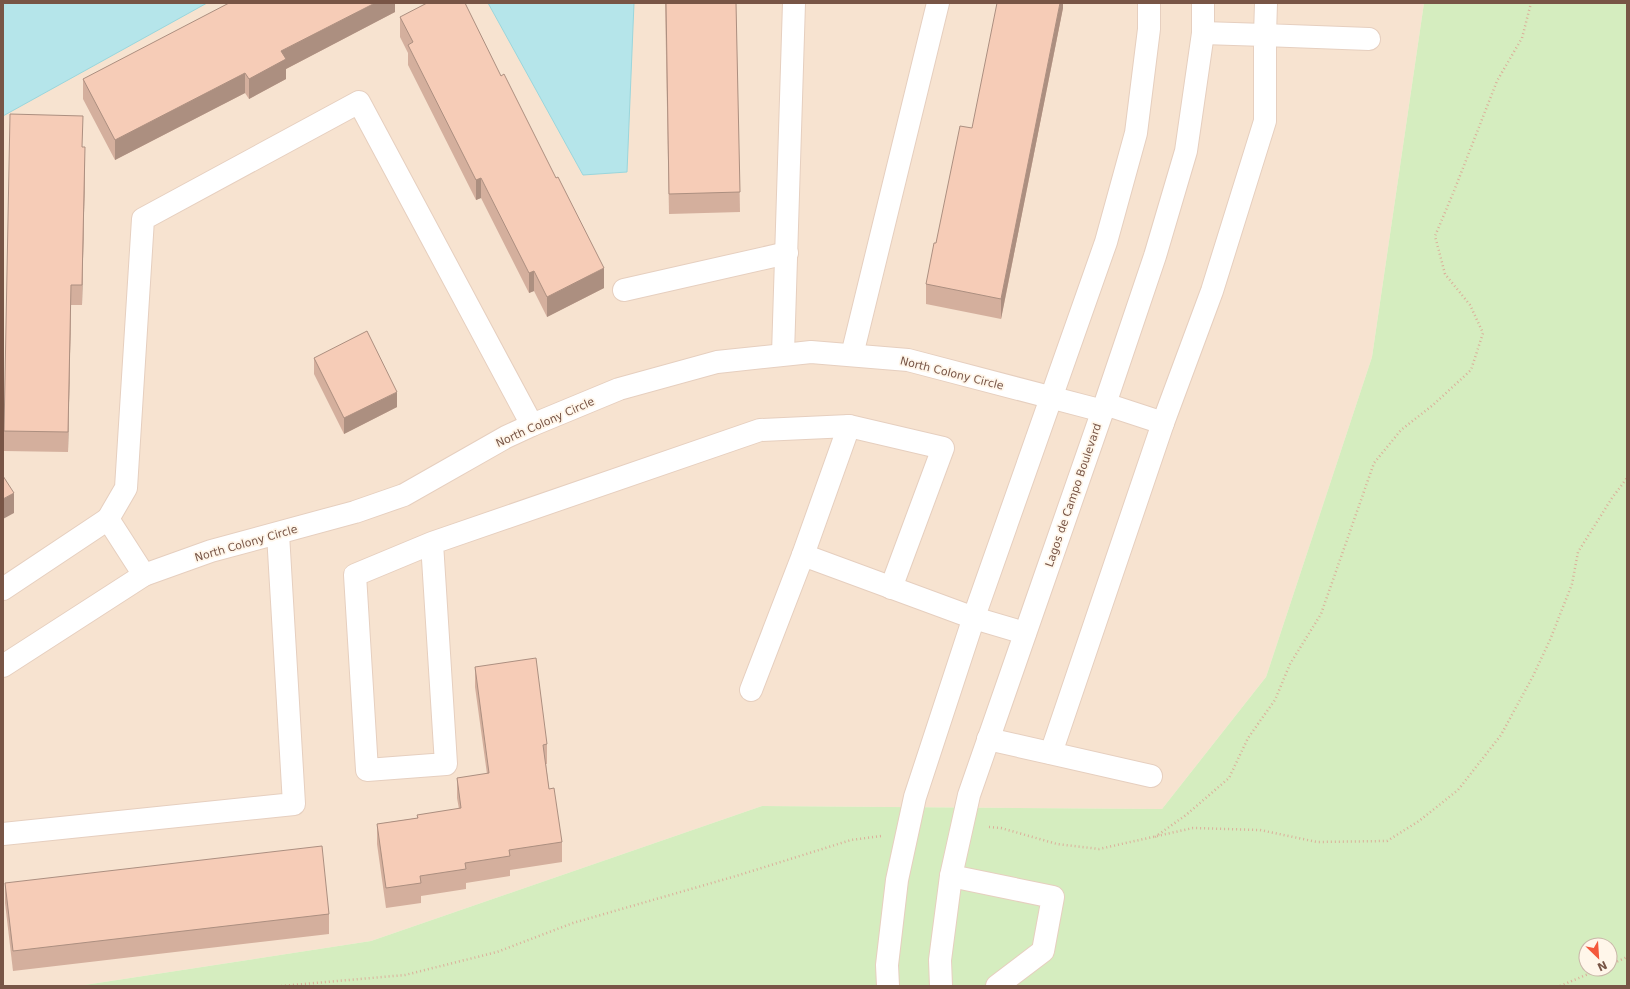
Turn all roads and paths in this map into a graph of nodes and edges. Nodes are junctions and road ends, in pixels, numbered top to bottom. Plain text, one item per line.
1 (794, 3) edge
2 (938, 3) edge
3 (1150, 3) edge
4 (1203, 3) edge
5 (1266, 3) edge
6 (1531, 3) edge
7 (1203, 33) junction
8 (1265, 35) junction
9 (1369, 38) dead end
10 (787, 253) junction
11 (624, 290) dead end
12 (783, 354) junction
13 (852, 355) junction
14 (1052, 398) junction
15 (1104, 407) junction
16 (1163, 422) junction
17 (532, 425) junction
18 (849, 426) junction
19 (1627, 478) edge
20 (108, 519) junction
21 (278, 534) junction
22 (432, 543) junction
23 (803, 555) junction
24 (144, 575) junction
25 (891, 588) junction
26 (3, 589) edge
27 (974, 618) junction
28 (1025, 633) junction
29 (3, 666) edge
30 (751, 690) dead end
31 (988, 739) junction
32 (1051, 753) junction
33 (1150, 776) dead end
34 (961, 827) junction
35 (907, 831) junction
36 (3, 834) edge
37 (1153, 838) junction
38 (951, 876) junction
39 (1581, 977) edge
40 (281, 986) edge
41 (888, 986) edge
42 (941, 986) edge
43 (997, 986) edge
44 (1560, 986) edge

1 - 10 street
2 - 13 street
3 - 14 street
4 - 7 street, Lagos de Campo Boulevard
5 - 8 street
6 - 37 path
7 - 8 street
7 - 15 street, Lagos de Campo Boulevard
8 - 9 street
8 - 16 street
10 - 11 street
10 - 12 street
12 - 13 street, North Colony Circle
12 - 17 street, North Colony Circle
13 - 14 street, North Colony Circle
14 - 15 street, North Colony Circle
14 - 27 street
15 - 16 street, North Colony Circle
15 - 28 street, Lagos de Campo Boulevard
16 - 32 street
17 - 20 street
17 - 21 street, North Colony Circle
18 - 22 street
18 - 23 street
18 - 25 street
19 - 37 path
20 - 24 street
20 - 26 street
21 - 24 street, North Colony Circle
21 - 36 street
22 - 22 street
23 - 25 street
23 - 30 street
24 - 29 street, North Colony Circle
25 - 27 street
27 - 28 street
27 - 35 street
28 - 31 street, Lagos de Campo Boulevard
31 - 32 street
31 - 34 street, Lagos de Campo Boulevard
32 - 33 street
34 - 37 path
34 - 38 street, Lagos de Campo Boulevard
35 - 40 path
35 - 41 street
38 - 42 street, Lagos de Campo Boulevard
38 - 43 street
39 - 44 path

